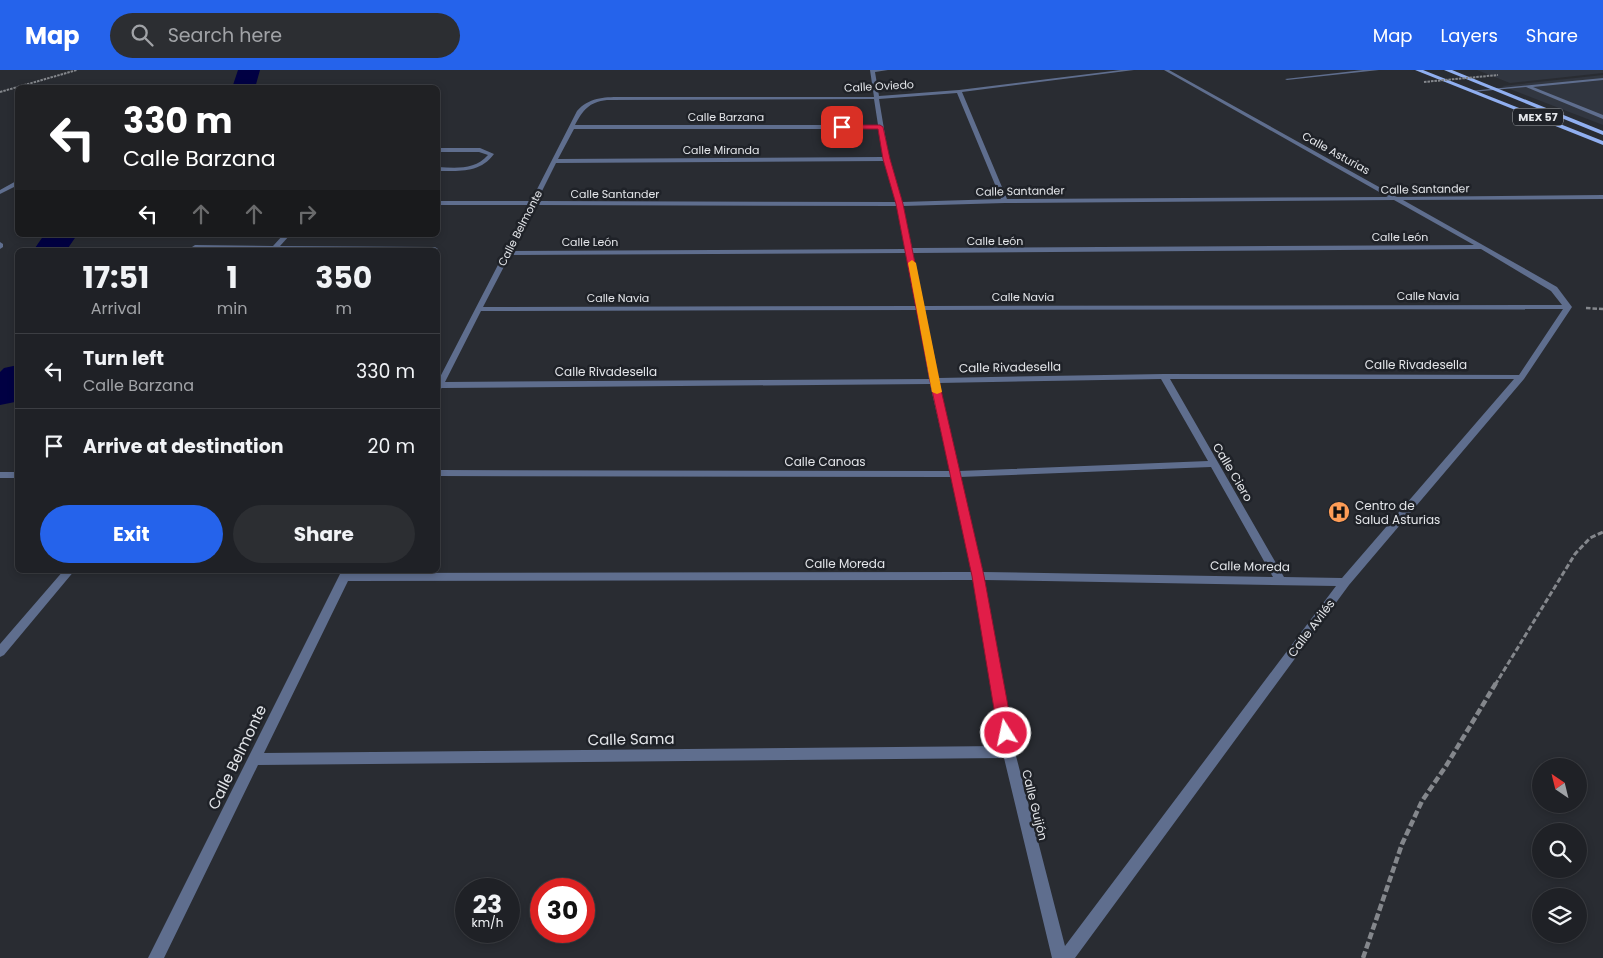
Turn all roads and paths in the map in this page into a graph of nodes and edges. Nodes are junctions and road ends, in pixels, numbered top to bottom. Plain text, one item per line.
1 (77, 70) edge
2 (886, 70) edge
3 (1132, 70) edge
4 (1166, 70) edge
5 (1377, 70) edge
6 (1418, 70) edge
7 (1447, 70) edge
8 (872, 71) edge
9 (1498, 75) dead end
10 (1287, 79) dead end
11 (1603, 79) edge
12 (1424, 82) dead end
13 (24, 85) edge
14 (1527, 86) junction
15 (15, 88) edge
16 (1494, 89) junction
17 (959, 91) junction
18 (1472, 91) junction
19 (0, 92) edge
20 (626, 98) joint
21 (877, 98) junction
22 (1602, 116) edge
23 (572, 127) junction
24 (880, 127) junction
25 (1603, 133) edge
26 (1603, 144) edge
27 (440, 150) edge
28 (886, 159) junction
29 (555, 161) junction
30 (440, 169) edge
31 (15, 184) edge
32 (0, 192) edge
33 (1603, 197) edge
34 (1399, 200) junction
35 (1005, 201) junction
36 (440, 203) edge
37 (532, 204) junction
38 (900, 204) junction
39 (285, 237) edge
40 (1481, 246) junction
41 (274, 248) edge
42 (910, 252) junction
43 (508, 253) junction
44 (1568, 307) junction
45 (478, 309) junction
46 (922, 309) junction
47 (1164, 376) junction
48 (1521, 377) junction
49 (934, 381) junction
50 (440, 385) edge
51 (440, 387) edge
52 (1213, 464) junction
53 (440, 474) edge
54 (955, 474) junction
55 (0, 475) edge
56 (15, 475) edge
57 (1603, 532) edge
58 (67, 573) edge
59 (346, 573) edge
60 (978, 576) junction
61 (1281, 581) junction
62 (1345, 582) junction
63 (0, 652) edge
64 (1009, 752) junction
65 (254, 759) junction
66 (156, 958) edge
67 (1060, 958) edge
68 (1065, 958) edge
69 (1363, 958) edge

1 - 13 path
2 - 8 street
3 - 17 street, Calle Oviedo
4 - 34 street, Calle Asturias
5 - 10 street
6 - 18 main road, MEX 57
7 - 16 main road, MEX 57
8 - 21 street, Calle Guijón
9 - 12 path, bridge
11 - 14 street
14 - 16 street
14 - 22 street
15 - 19 path
16 - 18 street
16 - 25 main road, MEX 57
17 - 21 street, Calle Oviedo
17 - 35 street
18 - 26 main road, MEX 57
20 - 21 street, Calle Oviedo
20 - 23 street, Calle Belmonte
21 - 24 street, Calle Guijón
23 - 24 street, Calle Barzana
23 - 29 street, Calle Belmonte
24 - 28 street, Calle Guijón
27 - 30 street
28 - 29 street, Calle Miranda
28 - 38 street, Calle Guijón
29 - 37 street, Calle Belmonte
31 - 32 street
33 - 34 street, Calle Santander
34 - 35 street, Calle Santander
34 - 40 street, Calle Asturias
35 - 38 street, Calle Santander
36 - 37 street, Calle Santander
37 - 38 street, Calle Santander
37 - 43 street, Calle Belmonte
38 - 42 street, Calle Guijón
39 - 41 street
40 - 42 street, Calle León
40 - 44 street, Calle Asturias
42 - 43 street, Calle León
42 - 46 street, Calle Guijón
43 - 45 street, Calle Belmonte
44 - 46 street, Calle Navia
44 - 48 street, Calle Avilés
45 - 46 street, Calle Navia
45 - 50 street, Calle Belmonte
46 - 49 street, Calle Guijón
47 - 48 street, Calle Rivadesella
47 - 49 street, Calle Rivadesella
47 - 52 street, Calle Ciero
48 - 62 street, Calle Avilés
49 - 51 street, Calle Rivadesella
49 - 54 street, Calle Guijón
52 - 54 street, Calle Canoas
52 - 61 street, Calle Ciero
53 - 54 street, Calle Canoas
54 - 60 street, Calle Guijón
55 - 56 street
57 - 69 path
58 - 63 street
59 - 60 street, Calle Moreda
59 - 65 street, Calle Belmonte
60 - 61 street, Calle Moreda
60 - 64 street, Calle Guijón
61 - 62 street, Calle Moreda
62 - 68 street, Calle Avilés
64 - 65 street, Calle Sama
64 - 67 street, Calle Guijón
65 - 66 street, Calle Belmonte

